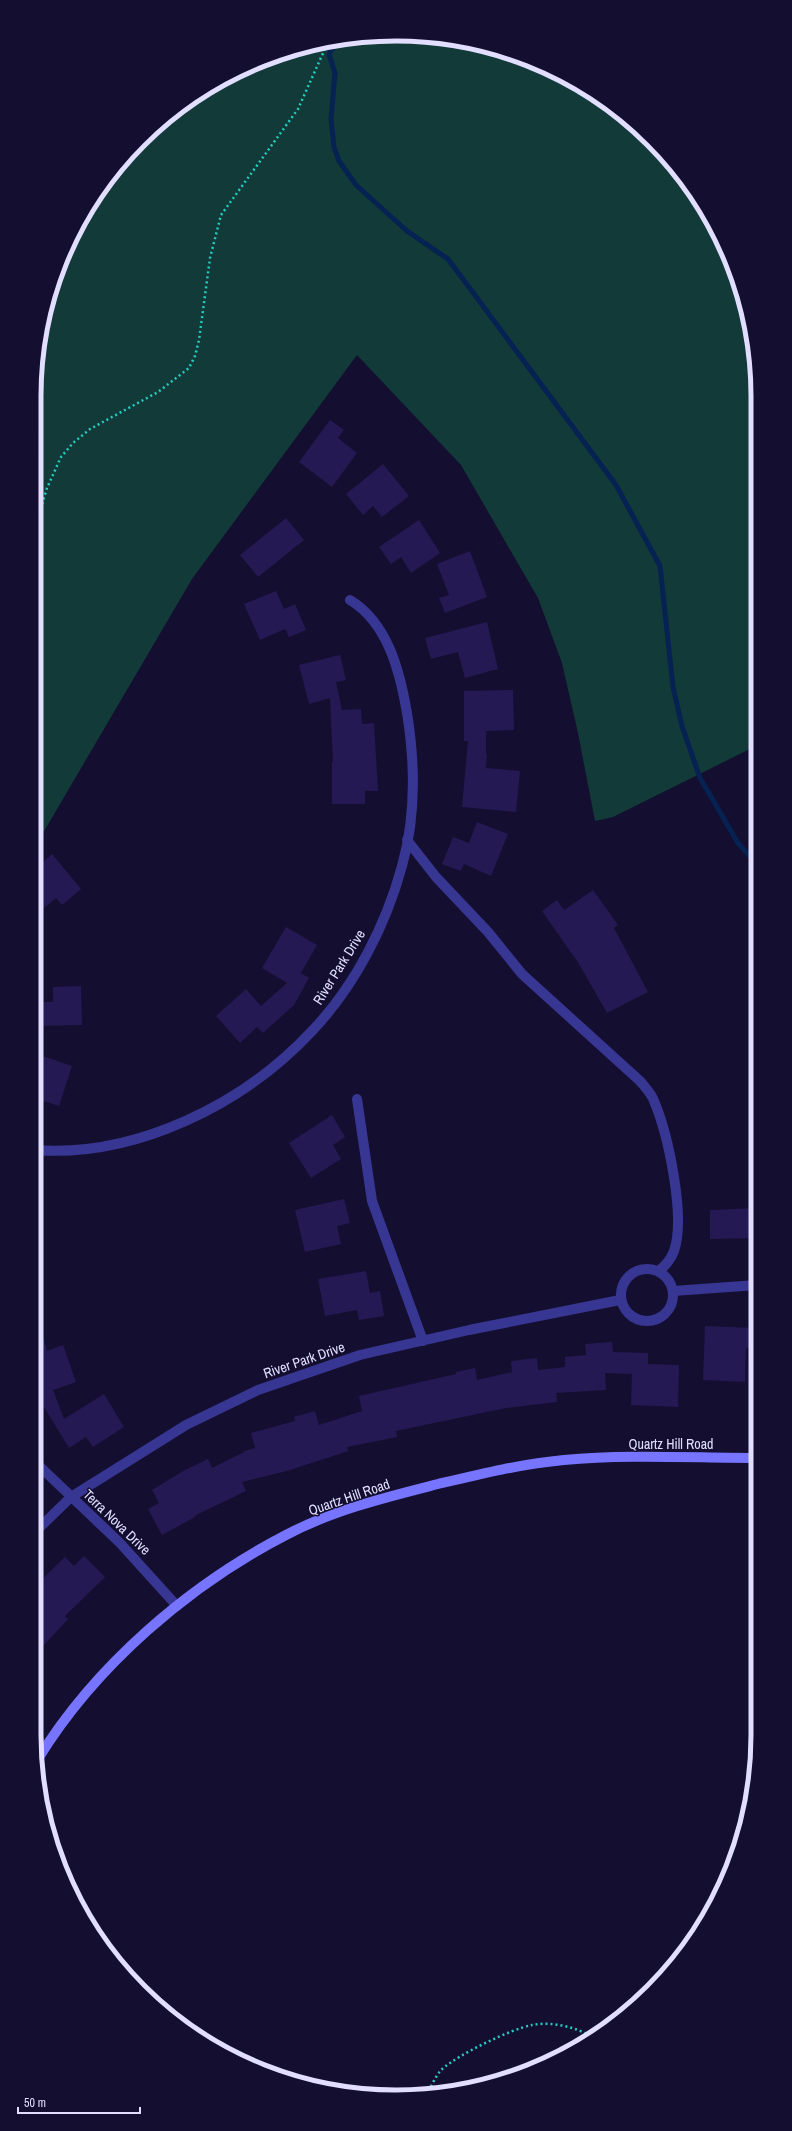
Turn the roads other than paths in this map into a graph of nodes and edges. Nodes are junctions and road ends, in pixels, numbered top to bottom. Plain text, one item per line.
1 (350, 600) dead end
2 (408, 840) junction
3 (357, 1099) dead end
4 (41, 1150) edge
5 (660, 1270) junction
6 (751, 1285) edge
7 (673, 1291) junction
8 (620, 1300) junction
9 (423, 1341) junction
10 (751, 1458) edge
11 (41, 1468) edge
12 (70, 1497) junction
13 (41, 1526) edge
14 (177, 1606) junction
15 (42, 1753) edge

1 - 2 street, River Park Drive
2 - 4 street, River Park Drive
2 - 5 street
3 - 9 street
5 - 7 street
5 - 8 street
6 - 7 street
7 - 8 street
8 - 9 street, River Park Drive
9 - 12 street, River Park Drive
10 - 14 street, Quartz Hill Road
11 - 12 street, Terra Nova Drive
12 - 13 street, River Park Drive
12 - 14 street, Terra Nova Drive
14 - 15 street, Quartz Hill Road

